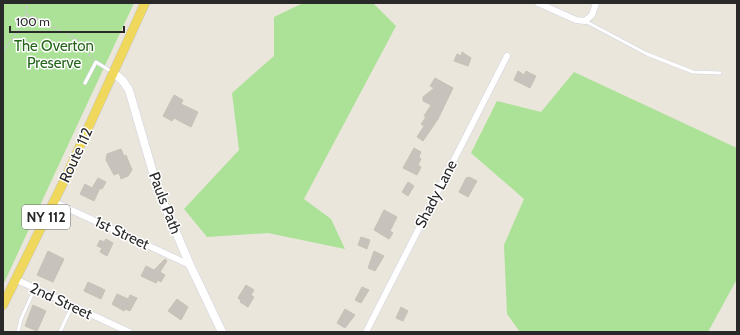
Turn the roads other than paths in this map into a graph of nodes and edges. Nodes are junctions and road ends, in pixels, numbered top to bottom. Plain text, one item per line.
1 (145, 3) edge
2 (538, 3) edge
3 (596, 3) edge
4 (586, 22) junction
5 (506, 56) dead end
6 (114, 73) junction
7 (720, 73) dead end
8 (85, 82) dead end
9 (54, 202) junction
10 (190, 265) junction
11 (15, 279) junction
12 (35, 288) junction
13 (3, 305) edge
14 (72, 306) junction
15 (18, 332) edge
16 (60, 332) edge
17 (129, 332) edge
18 (222, 332) edge
19 (366, 332) edge

1 - 6 main road, Route 112 / NY 112
2 - 4 street
3 - 4 street
4 - 7 lane
5 - 19 street, Shady Lane
6 - 8 lane
6 - 9 main road, Route 112 / NY 112
6 - 10 street, Pauls Path
9 - 10 street, 1st Street
9 - 11 main road, Route 112 / NY 112
10 - 18 street, Pauls Path
11 - 12 street, 2nd Street
11 - 13 main road, Route 112 / NY 112
12 - 14 street, 2nd Street
12 - 15 lane
14 - 16 lane
14 - 17 street, 2nd Street

